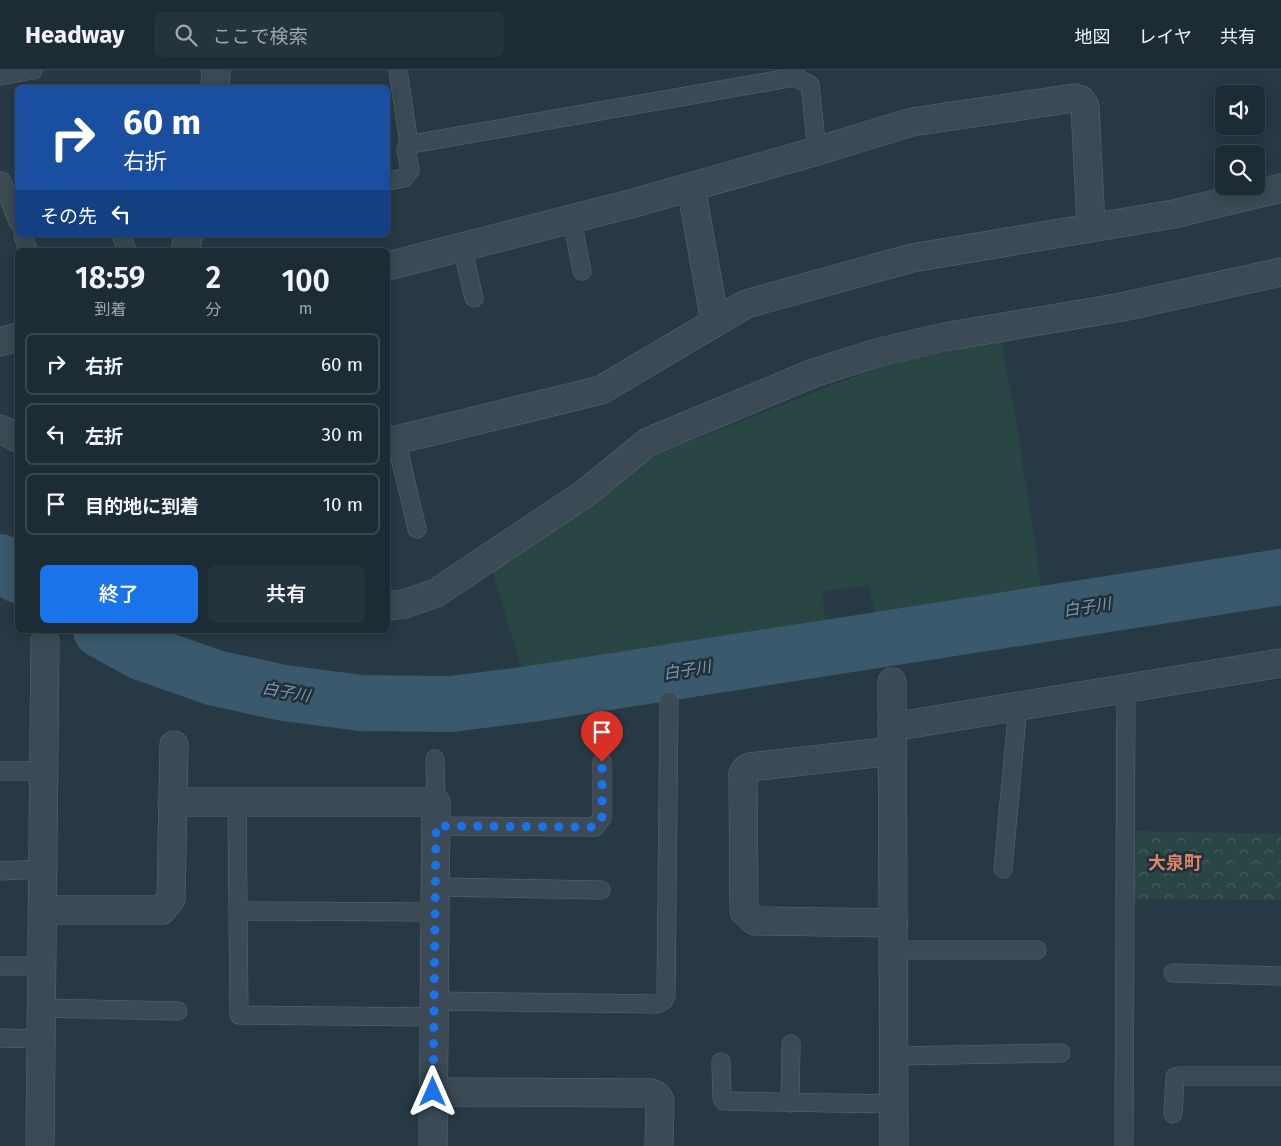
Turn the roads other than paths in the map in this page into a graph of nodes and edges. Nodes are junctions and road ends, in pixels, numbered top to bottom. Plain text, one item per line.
1 (33, 70) edge
2 (216, 70) edge
3 (398, 70) edge
4 (0, 76) edge
5 (215, 85) edge
6 (394, 95) edge
7 (408, 144) junction
8 (817, 151) junction
9 (2, 181) dead end
10 (390, 181) edge
11 (691, 186) junction
12 (1281, 188) edge
13 (15, 214) edge
14 (572, 220) junction
15 (1091, 227) junction
16 (462, 247) junction
17 (390, 265) edge
18 (582, 271) dead end
19 (1281, 272) edge
20 (474, 298) dead end
21 (715, 322) junction
22 (15, 338) edge
23 (0, 342) edge
24 (0, 429) edge
25 (15, 436) edge
26 (392, 441) edge
27 (417, 529) dead end
28 (390, 606) edge
29 (45, 641) dead end
30 (1281, 663) edge
31 (892, 682) dead end
32 (1126, 688) junction
33 (669, 701) dead end
34 (1018, 706) junction
35 (892, 739) junction
36 (174, 745) dead end
37 (435, 759) dead end
38 (602, 762) dead end
39 (0, 771) edge
40 (44, 771) junction
41 (172, 802) junction
42 (237, 802) junction
43 (436, 814) junction
44 (44, 869) junction
45 (1003, 870) dead end
46 (0, 871) edge
47 (601, 890) dead end
48 (435, 899) junction
49 (43, 910) junction
50 (239, 911) junction
51 (893, 923) junction
52 (894, 950) junction
53 (1037, 950) dead end
54 (0, 966) edge
55 (43, 966) junction
56 (1173, 973) dead end
57 (1281, 976) edge
58 (42, 1008) junction
59 (434, 1009) junction
60 (178, 1011) dead end
61 (0, 1038) edge
62 (41, 1039) junction
63 (791, 1044) dead end
64 (1061, 1053) dead end
65 (894, 1056) junction
66 (721, 1062) dead end
67 (1281, 1076) edge
68 (433, 1092) junction
69 (790, 1103) junction
70 (894, 1104) junction
71 (1173, 1114) dead end
72 (40, 1146) edge
73 (433, 1146) edge
74 (659, 1146) edge
75 (894, 1146) edge
76 (1124, 1146) edge

1 - 4 lane
2 - 5 street
3 - 6 lane
6 - 7 lane
7 - 8 lane
7 - 10 lane
8 - 11 street
8 - 15 street
9 - 13 lane
11 - 14 street
11 - 21 street
12 - 15 street
14 - 16 street
14 - 18 lane
15 - 21 street
16 - 17 street
16 - 20 lane
19 - 28 street
21 - 26 street
22 - 23 street
24 - 25 street
26 - 27 lane
29 - 40 street
30 - 32 street
31 - 35 street
32 - 34 street
32 - 76 lane
33 - 59 lane
34 - 35 street
34 - 45 lane
35 - 51 street
35 - 51 street
36 - 41 street
37 - 43 lane
38 - 43 lane
39 - 40 lane
40 - 44 street
41 - 42 street
41 - 49 street
42 - 43 street
42 - 50 lane
43 - 48 street
44 - 46 lane
44 - 49 street
47 - 48 lane
48 - 50 lane
48 - 59 street
49 - 55 street
50 - 59 lane
51 - 52 street
52 - 53 lane
52 - 65 street
54 - 55 lane
55 - 58 street
56 - 57 lane
58 - 60 lane
58 - 62 street
59 - 68 street
61 - 62 lane
62 - 72 street
63 - 69 lane
64 - 65 lane
65 - 70 street
66 - 69 lane
67 - 71 lane
68 - 73 street
68 - 74 street
69 - 70 lane
70 - 75 street

